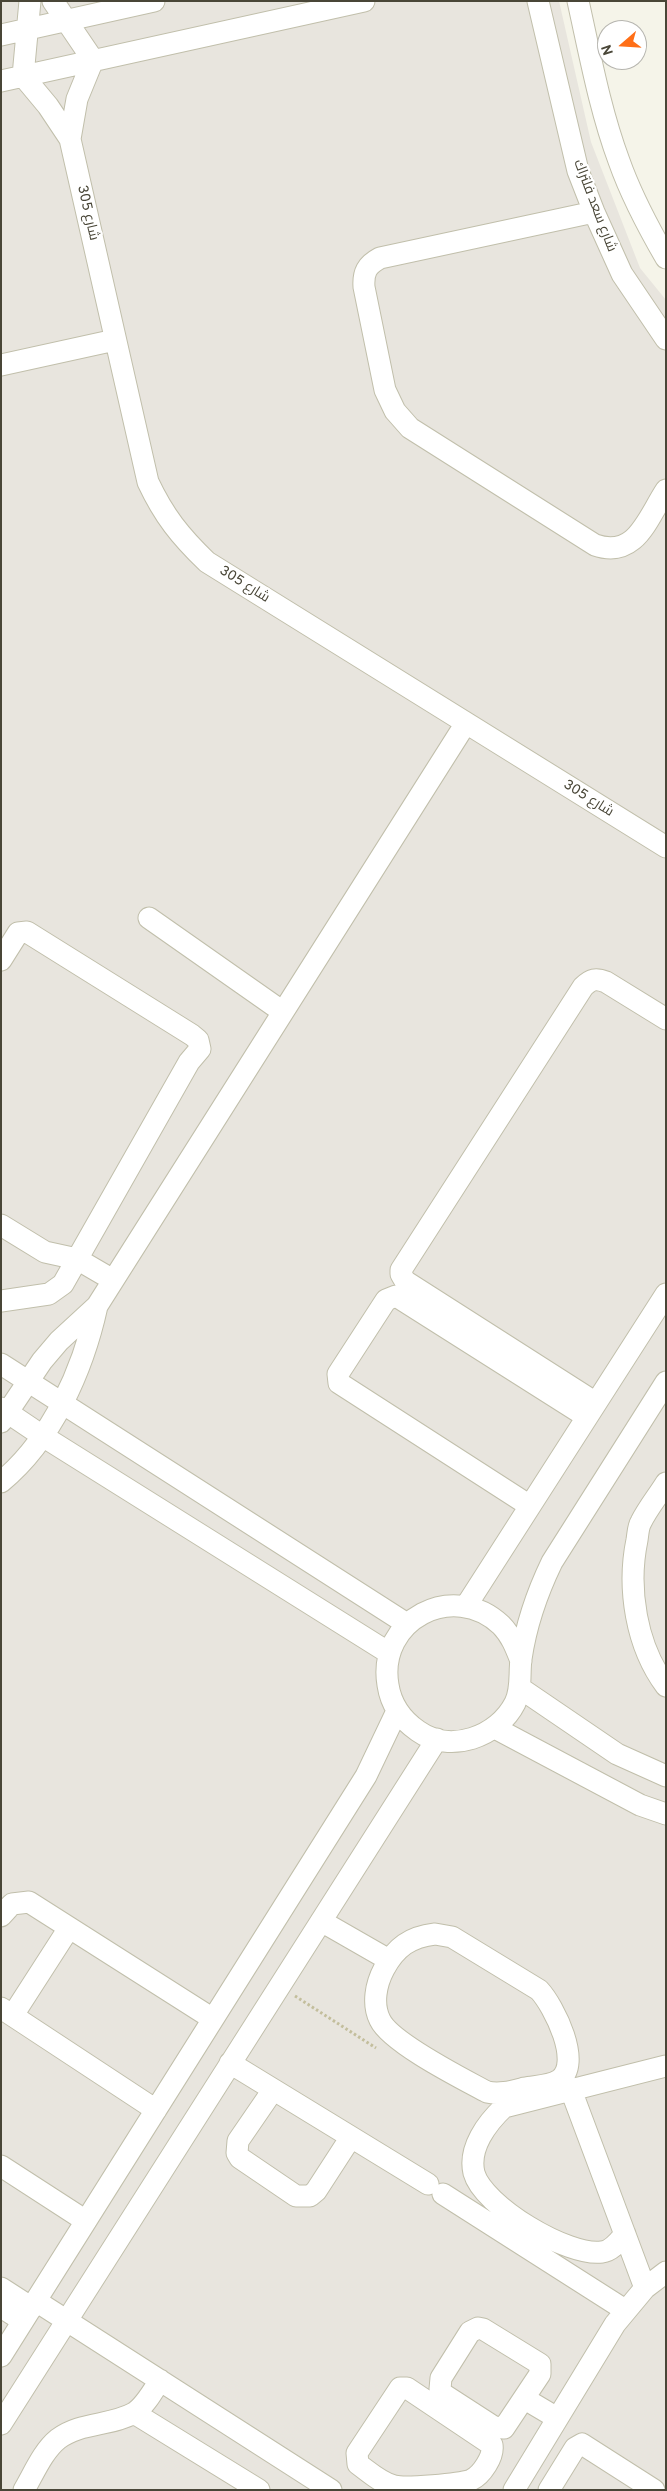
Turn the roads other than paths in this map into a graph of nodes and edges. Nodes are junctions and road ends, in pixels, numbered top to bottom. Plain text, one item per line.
1 (30, 1) edge
2 (52, 1) edge
3 (154, 1) edge
4 (364, 1) edge
5 (538, 1) edge
6 (578, 1) edge
7 (65, 22) junction
8 (28, 29) junction
9 (1, 35) edge
10 (93, 60) junction
11 (23, 76) junction
12 (1, 81) edge
13 (70, 139) junction
14 (594, 212) junction
15 (666, 258) edge
16 (666, 339) edge
17 (115, 340) junction
18 (1, 365) edge
19 (666, 490) edge
20 (466, 723) junction
21 (666, 847) edge
22 (149, 918) dead end
23 (1, 960) edge
24 (284, 1012) junction
25 (666, 1019) edge
26 (1, 1225) edge
27 (77, 1259) junction
28 (113, 1280) junction
29 (666, 1294) edge
30 (1, 1301) edge
31 (97, 1306) junction
32 (1, 1364) edge
33 (27, 1381) junction
34 (666, 1382) edge
35 (62, 1403) junction
36 (591, 1410) junction
37 (4, 1414) edge
38 (41, 1435) junction
39 (1, 1482) edge
40 (666, 1483) edge
41 (530, 1506) junction
42 (466, 1606) junction
43 (407, 1624) junction
44 (389, 1653) junction
45 (521, 1661) junction
46 (666, 1686) edge
47 (520, 1688) junction
48 (397, 1711) junction
49 (495, 1728) junction
50 (437, 1740) junction
51 (666, 1776) edge
52 (666, 1814) edge
53 (1, 1916) edge
54 (321, 1921) junction
55 (69, 1928) junction
56 (389, 1960) junction
57 (7, 2011) edge
58 (213, 2019) junction
59 (230, 2064) junction
60 (666, 2066) edge
61 (273, 2090) junction
62 (571, 2090) junction
63 (156, 2110) junction
64 (351, 2137) junction
65 (4, 2174) edge
66 (86, 2221) junction
67 (624, 2234) junction
68 (666, 2272) edge
69 (1, 2288) edge
70 (645, 2288) junction
71 (1, 2307) edge
72 (30, 2310) junction
73 (625, 2310) junction
74 (67, 2320) junction
75 (1, 2356) edge
76 (160, 2380) junction
77 (525, 2399) junction
78 (134, 2413) junction
79 (557, 2418) junction
80 (1, 2424) edge
81 (440, 2487) edge
82 (24, 2490) edge
83 (259, 2490) edge
84 (331, 2490) edge
85 (514, 2490) edge
86 (549, 2490) edge
87 (654, 2490) edge

1 - 8 street
2 - 7 street
3 - 7 street
4 - 10 street
5 - 14 street, شارع سعد فلتراك
6 - 15 street
7 - 8 street
7 - 10 street
8 - 9 street
8 - 11 street
10 - 11 street
10 - 13 street, شارع 305
11 - 12 street
11 - 13 street, شارع 305
13 - 17 street, شارع 305
14 - 16 street, شارع سعد فلتراك
14 - 19 street
17 - 18 street
17 - 20 street, شارع 305
20 - 21 street, شارع 305
20 - 24 street
22 - 24 street
23 - 27 street
24 - 28 street
25 - 36 street
26 - 27 street
27 - 28 street
27 - 30 street
28 - 31 street
29 - 36 street
31 - 33 street
31 - 35 street
32 - 33 street
33 - 35 street
33 - 37 street
34 - 45 street
35 - 38 street
35 - 43 street
36 - 41 street
36 - 41 street
37 - 38 street
38 - 39 street
38 - 44 street
40 - 46 street
41 - 42 street
42 - 43 street
42 - 45 street
43 - 44 street
44 - 48 street
45 - 47 street
47 - 49 street
47 - 51 street
48 - 50 street
48 - 58 street
49 - 50 street
49 - 52 street
50 - 54 street
53 - 55 street
54 - 56 street
54 - 59 street
55 - 57 street
55 - 58 street
56 - 56 street
57 - 63 street
58 - 63 street
59 - 61 street
59 - 74 street
60 - 62 street
61 - 64 street
61 - 64 street
62 - 67 street
62 - 67 street
63 - 66 street
64 - 73 street
65 - 66 street
66 - 72 street
67 - 70 street
68 - 70 street
69 - 72 street
70 - 73 street
71 - 72 street
72 - 74 street
72 - 75 street
73 - 79 street
74 - 76 street
74 - 80 street
76 - 78 street
76 - 84 street
77 - 77 street
77 - 79 street
78 - 82 street
78 - 83 street
79 - 85 street
81 - 81 street
86 - 87 street

